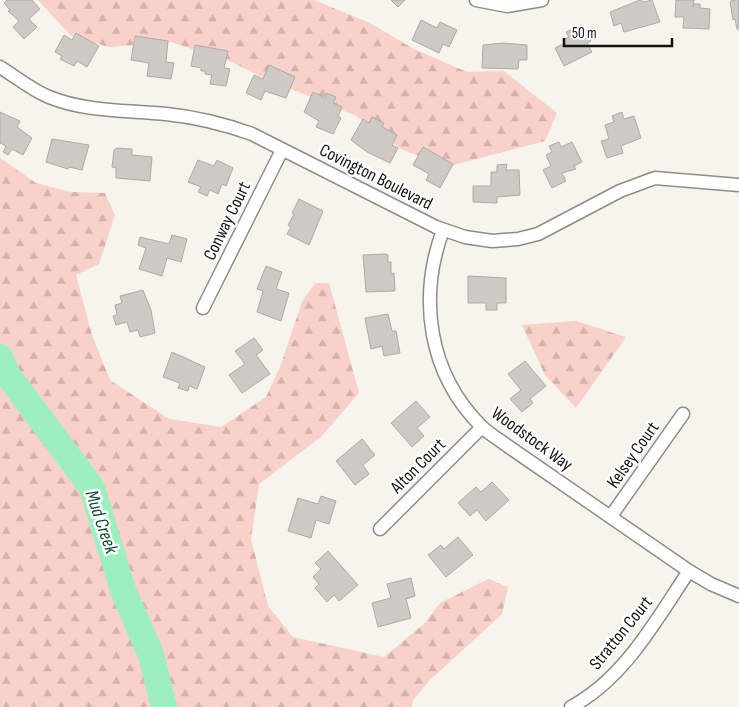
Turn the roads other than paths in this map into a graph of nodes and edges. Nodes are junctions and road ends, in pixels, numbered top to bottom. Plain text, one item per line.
1 (476, 0) edge
2 (542, 0) edge
3 (0, 67) edge
4 (282, 150) junction
5 (739, 185) edge
6 (443, 230) junction
7 (203, 308) dead end
8 (683, 414) dead end
9 (482, 427) junction
10 (611, 516) junction
11 (380, 529) dead end
12 (689, 571) junction
13 (739, 596) edge
14 (571, 707) edge

1 - 2 street
3 - 4 street, Covington Boulevard
4 - 6 street, Covington Boulevard
4 - 7 street, Conway Court
5 - 6 street, Covington Boulevard
6 - 9 street, Woodstock Way
8 - 10 street, Kelsey Court
9 - 10 street, Woodstock Way
9 - 11 street, Alton Court
10 - 12 street, Woodstock Way
12 - 13 street, Woodstock Way
12 - 14 street, Stratton Court

